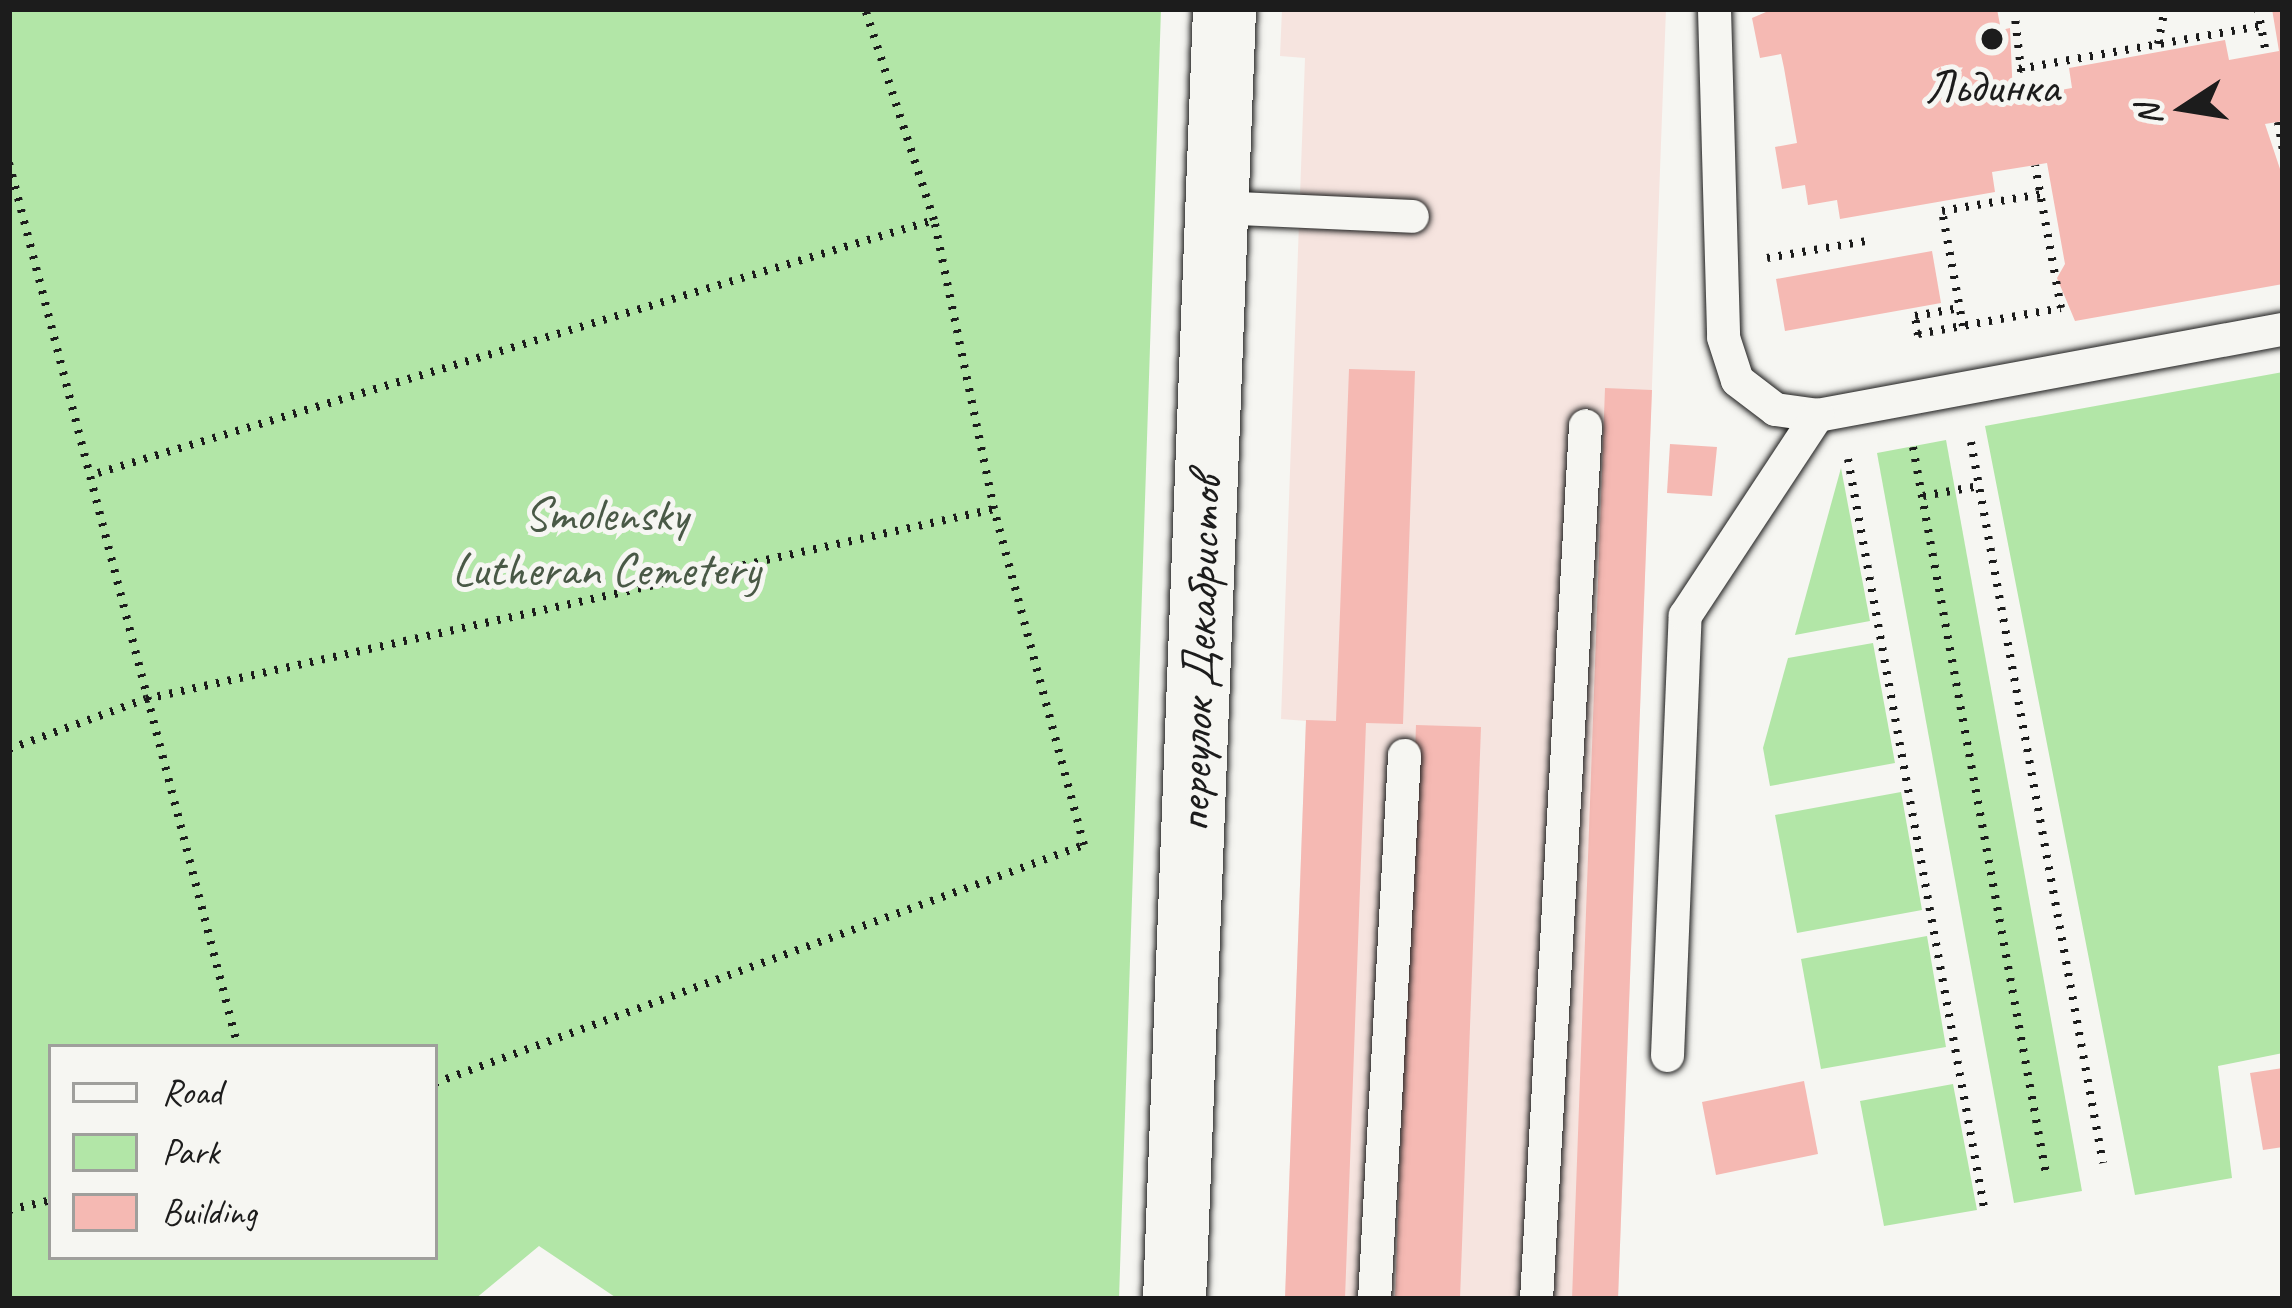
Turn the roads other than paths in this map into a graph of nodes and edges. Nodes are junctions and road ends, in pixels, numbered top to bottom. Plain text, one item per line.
1 (1223, 9) edge
2 (1714, 9) edge
3 (1216, 207) junction
4 (1412, 216) dead end
5 (2283, 329) edge
6 (1828, 413) junction
7 (1585, 425) dead end
8 (1404, 755) dead end
9 (1667, 1055) dead end
10 (1174, 1299) edge
11 (1374, 1299) edge
12 (1536, 1299) edge

1 - 3 street, переулок Декабристов
2 - 6 lane
3 - 4 lane
3 - 10 street, переулок Декабристов
5 - 6 lane
6 - 9 lane
7 - 12 lane
8 - 11 lane

